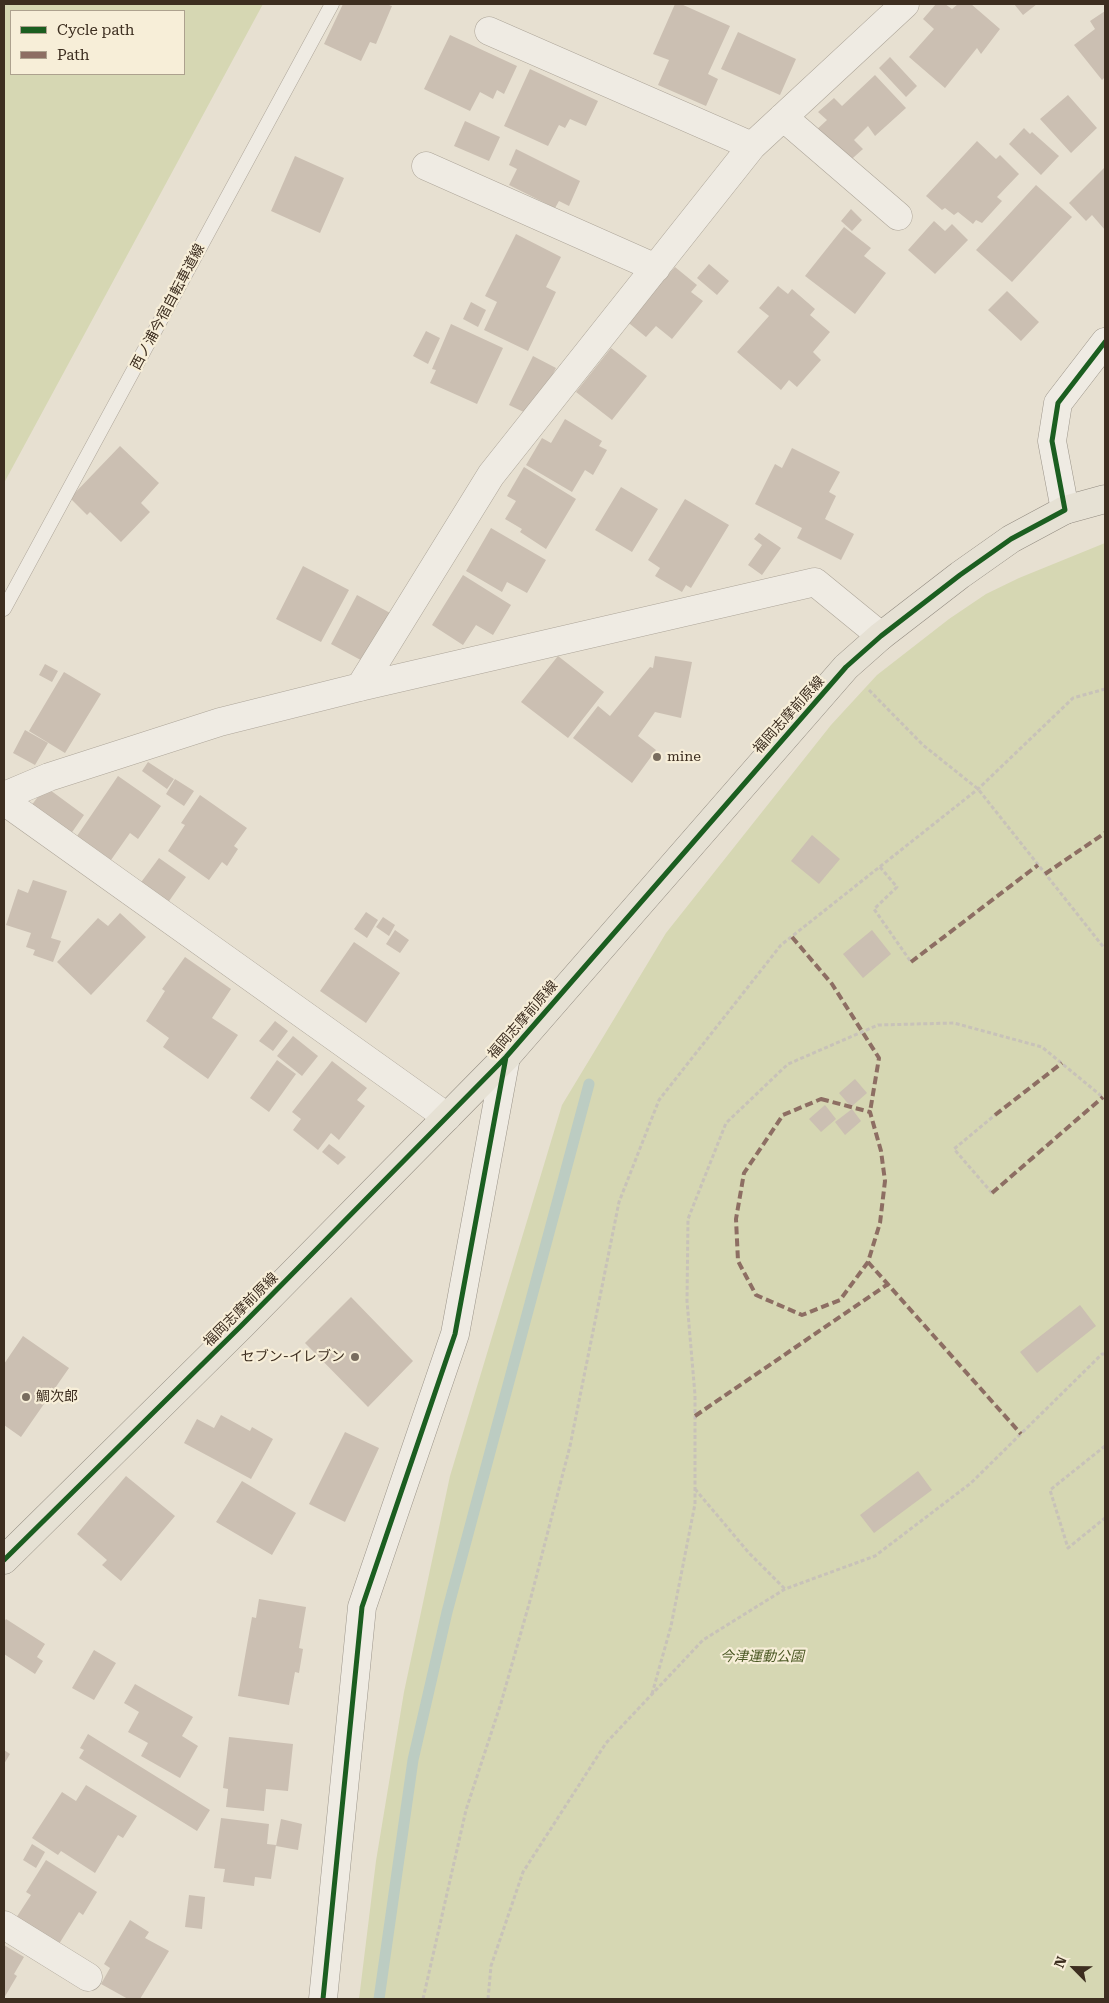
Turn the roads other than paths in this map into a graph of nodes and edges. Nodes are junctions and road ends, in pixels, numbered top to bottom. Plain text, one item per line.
1 (332, 4) edge
2 (905, 4) edge
3 (489, 31) dead end
4 (783, 117) junction
5 (752, 146) junction
6 (426, 166) dead end
7 (898, 216) dead end
8 (656, 268) junction
9 (1105, 342) edge
10 (1105, 499) edge
11 (1065, 510) junction
12 (4, 610) edge
13 (880, 636) junction
14 (360, 687) junction
15 (4, 796) edge
16 (4, 801) edge
17 (506, 1057) junction
18 (447, 1117) junction
19 (4, 1560) edge
20 (4, 1925) edge
21 (88, 1977) dead end
22 (322, 1999) edge

1 - 12 lane, 西ノ浦今宿自転車道線
2 - 4 street
3 - 5 street
4 - 5 street
4 - 7 street
5 - 8 street
6 - 8 street
8 - 14 street
9 - 11 street
10 - 11 main road, 福岡志摩前原線
11 - 13 main road, 福岡志摩前原線
13 - 14 street
13 - 17 main road, 福岡志摩前原線
14 - 15 street
16 - 18 street
17 - 18 main road, 福岡志摩前原線
17 - 22 street
18 - 19 main road, 福岡志摩前原線
20 - 21 street

